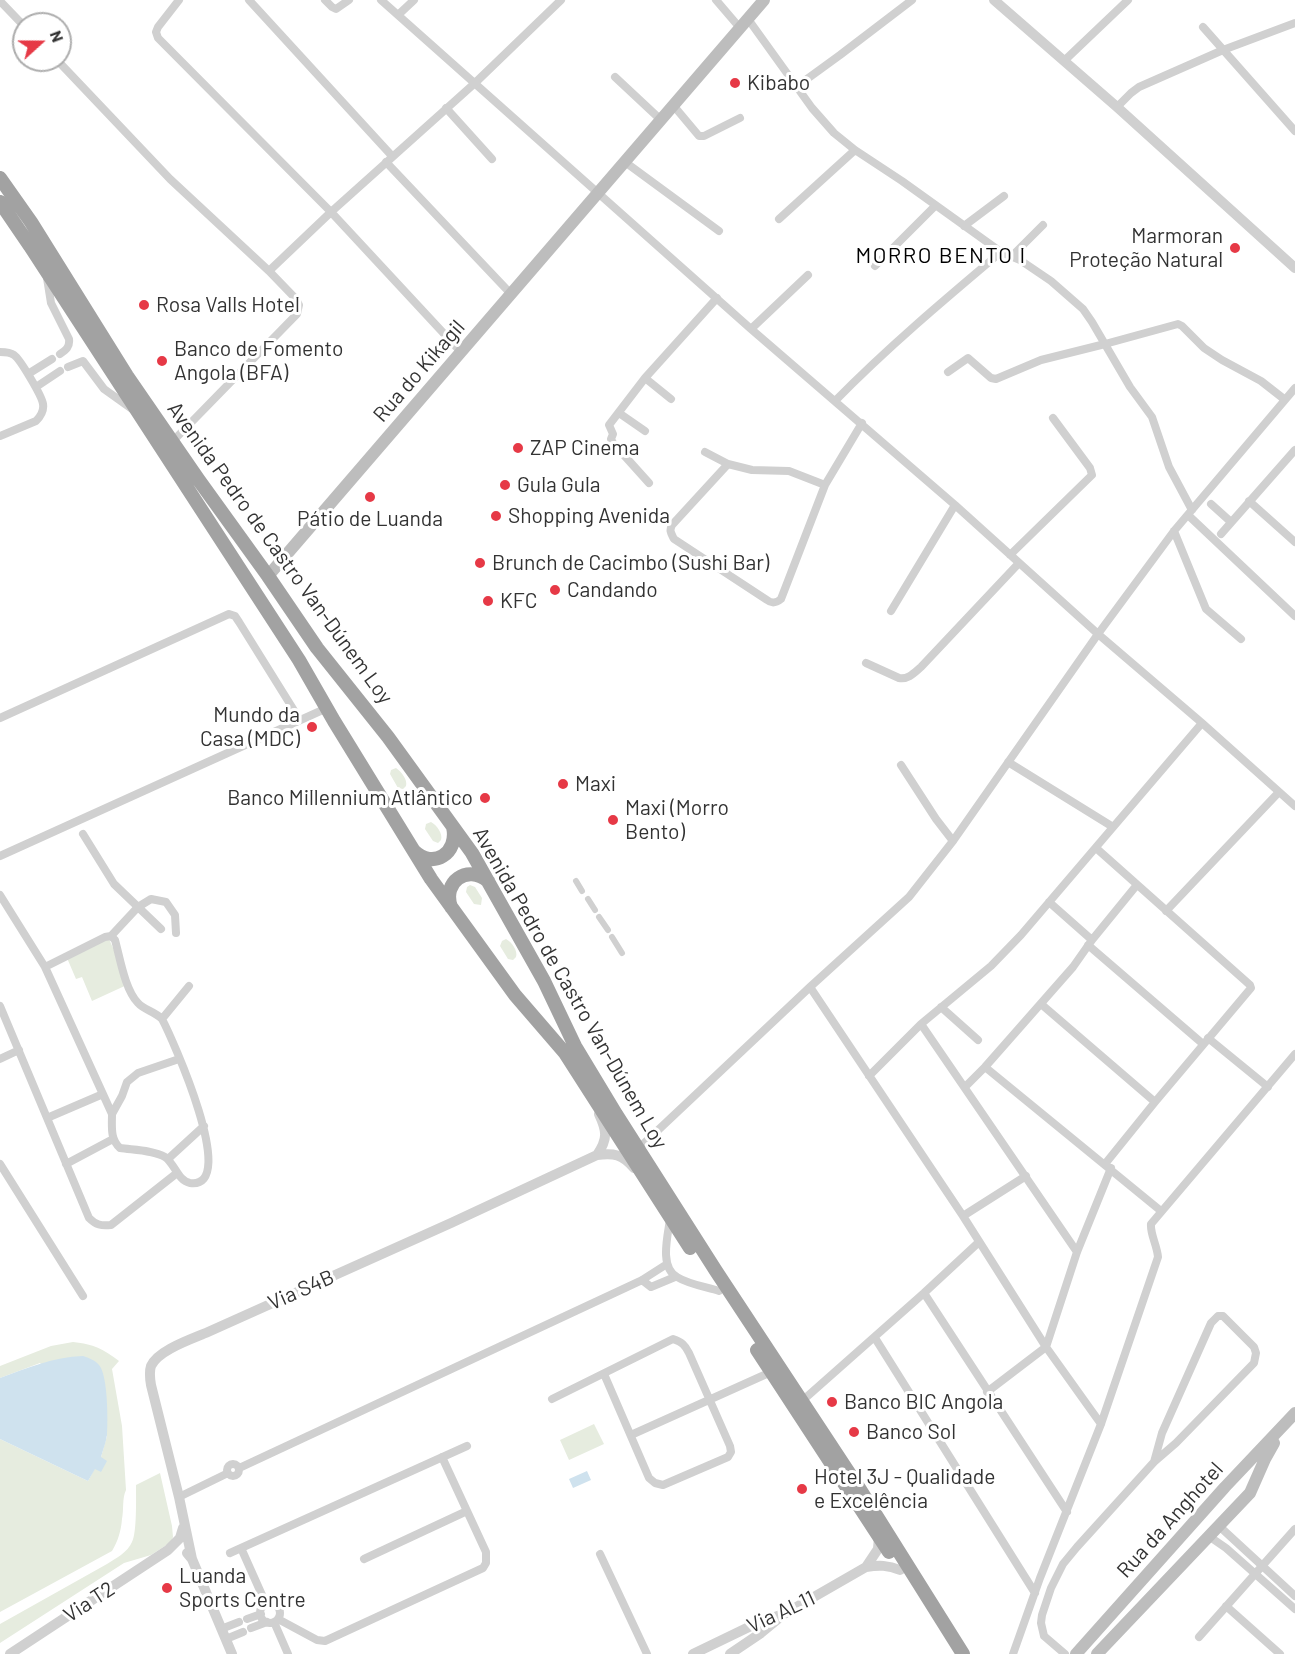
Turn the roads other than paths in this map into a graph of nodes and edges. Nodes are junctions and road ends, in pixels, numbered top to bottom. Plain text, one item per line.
1 (249, 0) edge
2 (325, 0) edge
3 (349, 0) edge
4 (381, 0) edge
5 (414, 0) edge
6 (561, 0) edge
7 (716, 0) edge
8 (764, 0) edge
9 (912, 0) edge
10 (994, 0) edge
11 (1128, 0) edge
12 (0, 1) edge
13 (176, 1) edge
14 (12, 14) edge
15 (398, 15) junction
16 (744, 23) junction
17 (1295, 23) edge
18 (1203, 27) dead end
19 (1223, 50) junction
20 (1064, 61) junction
21 (68, 72) edge
22 (615, 77) dead end
23 (475, 83) junction
24 (796, 87) junction
25 (673, 105) junction
26 (1117, 107) junction
27 (446, 108) junction
28 (740, 118) dead end
29 (661, 120) junction
30 (1295, 131) edge
31 (855, 150) junction
32 (389, 159) junction
33 (492, 159) dead end
34 (625, 162) junction
35 (0, 178) edge
36 (598, 192) junction
37 (1004, 196) dead end
38 (0, 202) edge
39 (935, 206) junction
40 (331, 212) junction
41 (779, 219) dead end
42 (1043, 225) dead end
43 (964, 226) junction
44 (719, 231) dead end
45 (1001, 252) junction
46 (1012, 256) junction
47 (875, 266) dead end
48 (45, 268) junction
49 (1295, 268) edge
50 (269, 271) junction
51 (808, 274) dead end
52 (511, 294) junction
53 (717, 298) junction
54 (751, 329) junction
55 (1106, 344) junction
56 (0, 352) edge
57 (461, 352) junction
58 (948, 372) dead end
59 (28, 374) junction
60 (645, 378) junction
61 (36, 387) junction
62 (1295, 388) edge
63 (671, 399) dead end
64 (1284, 399) junction
65 (835, 400) junction
66 (619, 413) junction
67 (138, 414) junction
68 (1053, 418) dead end
69 (862, 423) junction
70 (645, 431) dead end
71 (0, 436) edge
72 (173, 441) junction
73 (1295, 450) edge
74 (705, 452) dead end
75 (728, 464) junction
76 (649, 483) dead end
77 (825, 485) junction
78 (1249, 501) junction
79 (1211, 504) dead end
80 (955, 505) junction
81 (1190, 512) junction
82 (1231, 522) junction
83 (1174, 531) junction
84 (1221, 534) dead end
85 (1295, 542) edge
86 (1010, 555) junction
87 (1018, 563) junction
88 (268, 576) junction
89 (891, 611) dead end
90 (1295, 616) edge
91 (1098, 634) junction
92 (1241, 639) dead end
93 (866, 663) dead end
94 (327, 708) junction
95 (0, 718) edge
96 (300, 720) junction
97 (1202, 723) junction
98 (1008, 762) junction
99 (901, 765) dead end
100 (1279, 792) junction
101 (1295, 806) edge
102 (451, 824) junction
103 (1113, 827) junction
104 (83, 834) dead end
105 (954, 841) junction
106 (1096, 848) junction
107 (412, 850) junction
108 (0, 856) edge
109 (576, 881) dead end
110 (491, 885) junction
111 (1136, 886) junction
112 (582, 891) dead end
113 (0, 896) edge
114 (588, 899) dead end
115 (1049, 902) junction
116 (138, 907) junction
117 (453, 910) junction
118 (595, 910) dead end
119 (1166, 911) junction
120 (599, 917) dead end
121 (161, 929) dead end
122 (608, 930) dead end
123 (176, 933) dead end
124 (111, 936) junction
125 (612, 937) dead end
126 (1090, 943) junction
127 (622, 953) dead end
128 (45, 967) junction
129 (189, 986) dead end
130 (810, 987) junction
131 (1041, 1004) junction
132 (0, 1006) edge
133 (942, 1007) junction
134 (162, 1019) junction
135 (921, 1024) junction
136 (978, 1040) dead end
137 (1206, 1041) junction
138 (19, 1050) junction
139 (1295, 1054) edge
140 (0, 1059) edge
141 (179, 1059) junction
142 (985, 1067) junction
143 (870, 1076) junction
144 (965, 1087) junction
145 (1268, 1087) junction
146 (589, 1092) junction
147 (103, 1094) junction
148 (1155, 1102) junction
149 (112, 1114) junction
150 (47, 1118) junction
151 (204, 1126) junction
152 (113, 1139) junction
153 (638, 1149) junction
154 (597, 1155) junction
155 (168, 1159) junction
156 (0, 1164) edge
157 (66, 1164) junction
158 (1108, 1166) junction
159 (177, 1173) junction
160 (1026, 1176) junction
161 (655, 1195) junction
162 (1161, 1211) junction
163 (963, 1216) junction
164 (670, 1218) junction
165 (979, 1242) junction
166 (1077, 1251) junction
167 (667, 1264) junction
168 (675, 1277) junction
169 (642, 1280) junction
170 (719, 1291) junction
171 (924, 1293) junction
172 (83, 1296) dead end
173 (874, 1338) junction
174 (1046, 1347) junction
175 (771, 1372) junction
176 (604, 1374) junction
177 (987, 1392) junction
178 (552, 1399) dead end
179 (710, 1400) junction
180 (802, 1401) junction
181 (1295, 1413) edge
182 (1101, 1424) junction
183 (1162, 1433) junction
184 (631, 1435) junction
185 (1176, 1443) junction
186 (467, 1446) dead end
187 (442, 1457) junction
188 (1154, 1462) junction
189 (178, 1497) junction
190 (467, 1511) junction
191 (1067, 1512) junction
192 (183, 1519) junction
193 (1219, 1526) junction
194 (1293, 1535) edge
195 (879, 1537) junction
196 (1210, 1537) junction
197 (241, 1548) junction
198 (168, 1550) junction
199 (230, 1553) dead end
200 (600, 1554) dead end
201 (192, 1559) junction
202 (364, 1559) dead end
203 (866, 1566) junction
204 (1262, 1566) junction
205 (900, 1570) junction
206 (1255, 1574) junction
207 (1035, 1593) junction
208 (1295, 1596) edge
209 (266, 1604) junction
210 (1226, 1606) junction
211 (1295, 1610) edge
212 (786, 1613) junction
213 (261, 1614) junction
214 (273, 1621) junction
215 (221, 1629) junction
216 (1198, 1637) dead end
217 (226, 1639) junction
218 (700, 1653) edge
219 (10, 1654) edge
220 (232, 1654) edge
221 (288, 1654) edge
222 (647, 1654) edge
223 (730, 1654) edge
224 (953, 1654) edge
225 (963, 1654) edge
226 (1013, 1654) edge
227 (1065, 1654) edge
228 (1076, 1654) edge
229 (1097, 1654) edge
230 (1280, 1654) edge

1 - 32 street
2 - 3 street
4 - 15 street
5 - 15 street
6 - 23 street
7 - 16 street
8 - 16 main road, Rua do Kikagil
9 - 24 street
10 - 20 street
11 - 20 street
12 - 14 street
13 - 40 street
15 - 23 street
16 - 24 street
16 - 25 main road, Rua do Kikagil
17 - 19 street
18 - 19 street
19 - 26 street
19 - 30 street
20 - 26 street
21 - 50 street
22 - 29 street
23 - 27 street
23 - 36 street
24 - 31 street
25 - 28 street
25 - 29 main road, Rua do Kikagil
26 - 49 street
27 - 32 street
27 - 33 street
29 - 34 main road, Rua do Kikagil
31 - 39 street
31 - 41 street
32 - 40 street
32 - 52 street
34 - 36 main road, Rua do Kikagil
34 - 44 street
35 - 72 highway, Avenida Pedro de Castro Van-Dúnem Loy
36 - 52 main road, Rua do Kikagil
36 - 53 street
37 - 43 street
38 - 48 highway, Avenida Pedro de Castro Van-Dúnem Loy
39 - 43 street
39 - 47 street
40 - 50 street
40 - 57 street
42 - 46 street
43 - 45 street
45 - 46 street
45 - 65 street
46 - 55 street
48 - 59 street
48 - 67 highway, Avenida Pedro de Castro Van-Dúnem Loy
50 - 72 street
51 - 54 street
52 - 57 main road, Rua do Kikagil
53 - 54 street
53 - 60 street
54 - 65 street
55 - 58 street
55 - 64 street
55 - 81 street
56 - 59 street
57 - 88 main road, Rua do Kikagil
59 - 61 street
60 - 63 street
60 - 66 street
61 - 67 street
61 - 71 street
62 - 64 street
64 - 81 street
65 - 69 street
66 - 70 street
66 - 76 street
67 - 94 highway, Avenida Pedro de Castro Van-Dúnem Loy
68 - 86 street
69 - 77 street
69 - 80 street
72 - 88 highway, Avenida Pedro de Castro Van-Dúnem Loy
73 - 78 street
74 - 75 street
75 - 77 street
75 - 77 street
78 - 82 street
78 - 85 street
79 - 82 street
80 - 86 street
80 - 89 street
81 - 83 street
81 - 90 street
82 - 84 street
83 - 91 street
83 - 92 street
86 - 87 street
87 - 91 street
87 - 93 street
88 - 102 highway, Avenida Pedro de Castro Van-Dúnem Loy
91 - 97 street
91 - 98 street
94 - 96 street
94 - 107 highway, Avenida Pedro de Castro Van-Dúnem Loy
95 - 96 street
96 - 108 street
97 - 100 street
97 - 103 street
98 - 103 street
98 - 105 street
99 - 105 street
100 - 101 street
100 - 119 street
102 - 107 highway
102 - 110 highway, Avenida Pedro de Castro Van-Dúnem Loy
103 - 106 street
104 - 116 street
105 - 130 street
106 - 111 street
106 - 115 street
107 - 117 highway, Avenida Pedro de Castro Van-Dúnem Loy
109 - 112 street
110 - 117 highway
110 - 153 highway, Avenida Pedro de Castro Van-Dúnem Loy
111 - 119 street
111 - 126 street
113 - 128 street
114 - 118 street
115 - 126 street
115 - 133 street
116 - 121 street
116 - 123 street
116 - 124 street
117 - 146 highway, Avenida Pedro de Castro Van-Dúnem Loy
119 - 137 street
120 - 122 street
124 - 128 street
124 - 134 street
125 - 127 street
126 - 131 street
126 - 137 street
128 - 147 street
129 - 134 street
130 - 143 street
130 - 153 street
131 - 142 street
131 - 148 street
132 - 138 street
133 - 135 street
133 - 136 street
134 - 141 street
135 - 143 street
135 - 144 street
137 - 145 street
137 - 148 street
138 - 140 street
138 - 150 street
139 - 145 street
141 - 149 street
141 - 151 street
142 - 144 street
142 - 158 street
143 - 163 street
144 - 160 street
145 - 162 street
146 - 154 street
146 - 161 highway, Avenida Pedro de Castro Van-Dúnem Loy
147 - 149 street
147 - 150 street
148 - 158 street
149 - 152 street
150 - 157 street
151 - 155 street
151 - 159 street
152 - 155 street
152 - 157 street
153 - 180 highway, Avenida Pedro de Castro Van-Dúnem Loy
154 - 161 street
154 - 189 street, Via S4B
155 - 159 street
156 - 172 street
157 - 159 street
158 - 162 street
158 - 166 street
160 - 163 street
160 - 166 street
161 - 164 highway, Avenida Pedro de Castro Van-Dúnem Loy
162 - 182 street
163 - 165 street
164 - 167 street
164 - 170 highway, Avenida Pedro de Castro Van-Dúnem Loy
165 - 171 street
165 - 174 street
166 - 174 street
167 - 168 street
167 - 169 street
168 - 169 street
168 - 170 street
169 - 189 street
170 - 175 highway, Avenida Pedro de Castro Van-Dúnem Loy
171 - 173 street
171 - 177 street
173 - 180 street
173 - 207 street
174 - 177 street
174 - 182 street
175 - 179 street
175 - 195 highway, Avenida Pedro de Castro Van-Dúnem Loy
176 - 178 street
176 - 179 street
176 - 184 street
177 - 191 street
179 - 184 street
179 - 184 street
180 - 225 highway, Avenida Pedro de Castro Van-Dúnem Loy
181 - 193 main road, Rua da Anghotel
181 - 228 main road, Rua da Anghotel
182 - 191 street
183 - 185 street
183 - 185 street
183 - 188 street
185 - 188 street
186 - 187 street
187 - 190 street
187 - 197 street
188 - 227 street
189 - 192 street, Via S4B
190 - 202 street
190 - 214 street
191 - 207 street
192 - 198 street
192 - 201 street, Via S4B
193 - 196 main road, Rua da Anghotel
193 - 204 street
194 - 204 street
195 - 203 street
195 - 205 highway, Avenida Pedro de Castro Van-Dúnem Loy
196 - 206 street
196 - 229 main road, Rua da Anghotel
197 - 199 street
197 - 209 street
198 - 201 street
198 - 219 street, Via T2
200 - 222 street
201 - 215 street, Via S4B
203 - 205 street
203 - 212 street, Via AL11
204 - 206 street
204 - 208 street
205 - 224 highway, Avenida Pedro de Castro Van-Dúnem Loy
206 - 210 street
206 - 211 street
207 - 226 street
209 - 213 street
209 - 214 street
210 - 216 street
210 - 230 street
212 - 218 street, Via AL11
212 - 223 street
213 - 214 street
213 - 215 street
214 - 217 street
214 - 221 street
215 - 217 street, Via S4B
217 - 220 street, Via S4B

